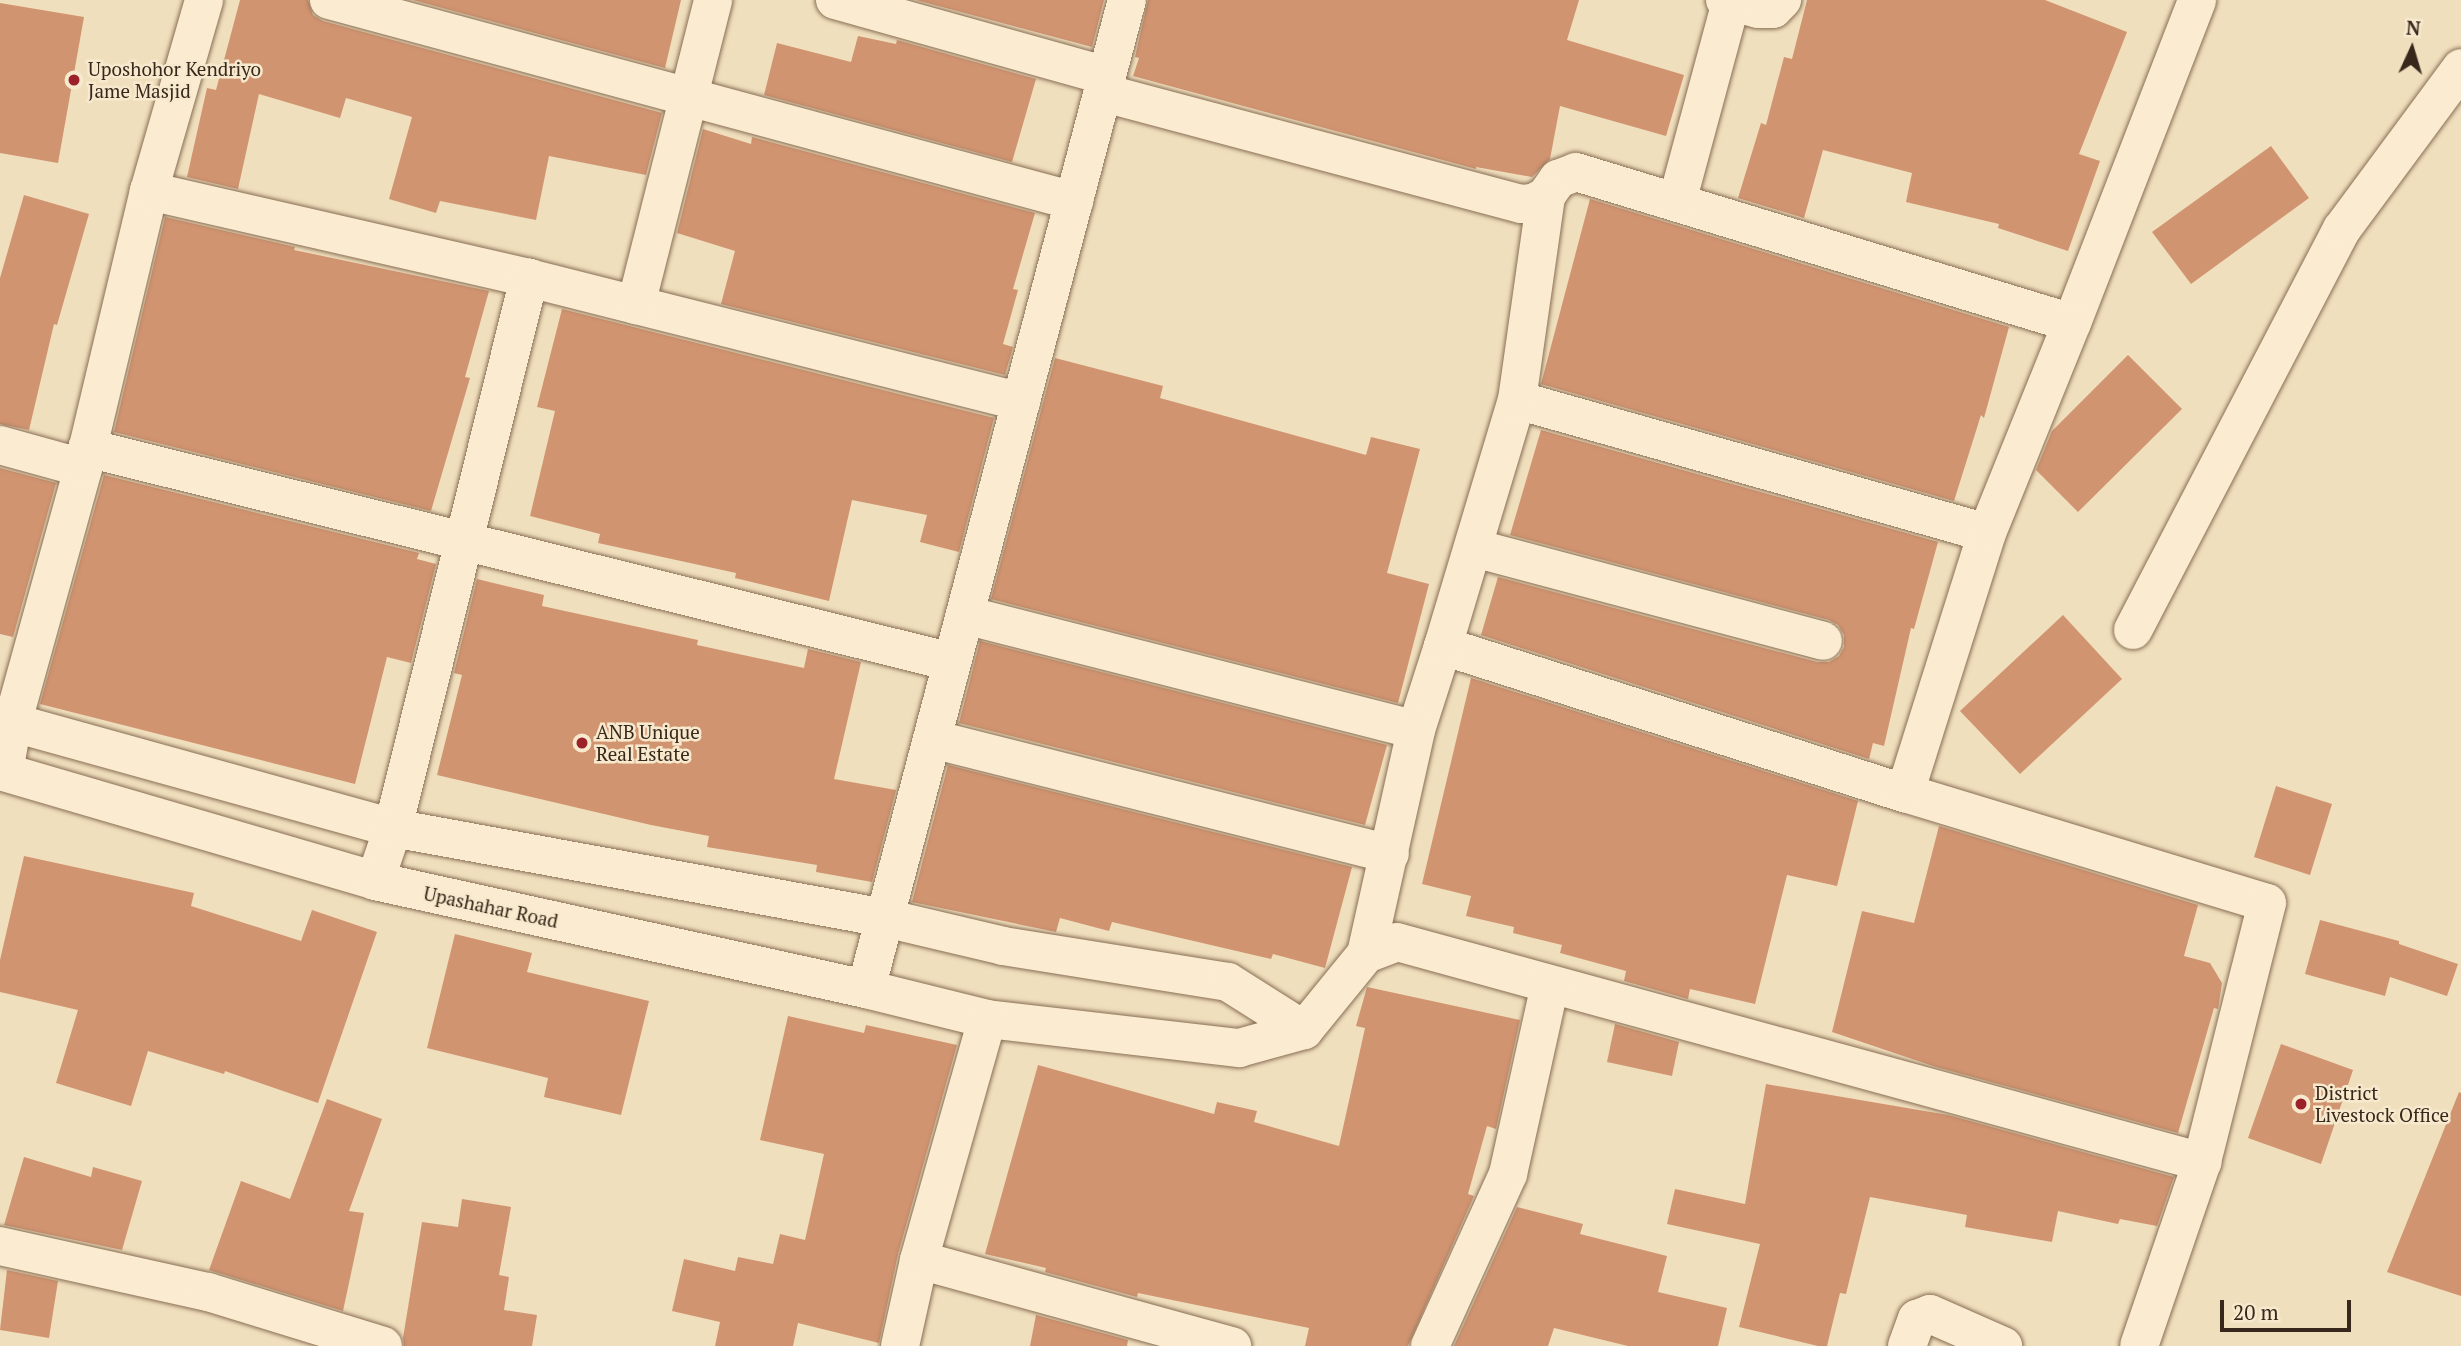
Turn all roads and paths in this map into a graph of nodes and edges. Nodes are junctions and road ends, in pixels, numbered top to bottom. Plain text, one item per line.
1 (204, 0) edge
2 (329, 0) edge
3 (713, 0) edge
4 (835, 0) edge
5 (1127, 0) edge
6 (1782, 0) edge
7 (2197, 0) edge
8 (1728, 1) edge
9 (2461, 68) edge
10 (1105, 85) junction
11 (689, 97) junction
12 (149, 191) junction
13 (1546, 196) junction
14 (1073, 201) junction
15 (1677, 202) junction
16 (529, 278) junction
17 (636, 305) junction
18 (2072, 323) junction
19 (1517, 400) junction
20 (1021, 402) junction
21 (0, 445) edge
22 (85, 458) junction
23 (1987, 533) junction
24 (462, 540) junction
25 (1474, 548) junction
26 (965, 615) junction
27 (2133, 630) dead end
28 (1823, 641) dead end
29 (1443, 646) junction
30 (952, 662) junction
31 (7, 720) edge
32 (1416, 730) junction
33 (932, 738) junction
34 (2, 772) edge
35 (1905, 793) junction
36 (393, 828) junction
37 (1390, 854) junction
38 (375, 881) junction
39 (885, 918) junction
40 (1366, 954) junction
41 (1550, 985) junction
42 (866, 989) junction
43 (987, 1019) junction
44 (1304, 1030) junction
45 (2202, 1162) junction
46 (0, 1246) edge
47 (919, 1260) junction
48 (383, 1346) edge
49 (900, 1346) edge
50 (1232, 1346) edge
51 (1430, 1346) edge
52 (1907, 1346) edge
53 (2003, 1346) edge
54 (2138, 1346) edge

1 - 12 street
2 - 11 street
3 - 11 street
4 - 10 street
5 - 10 street
6 - 8 street
7 - 18 street
8 - 15 street
9 - 27 street
10 - 13 street
10 - 14 street
11 - 14 street
11 - 17 street
12 - 16 street
12 - 22 street
13 - 15 street
13 - 19 street
14 - 20 street
15 - 18 street
16 - 17 street
16 - 24 street
17 - 20 street
18 - 23 street
19 - 23 street
19 - 25 street
20 - 26 street
21 - 22 street
22 - 24 street
22 - 31 street
23 - 35 street
24 - 30 street
24 - 36 street
25 - 28 street
25 - 29 street
26 - 30 street
26 - 32 street
29 - 32 street
29 - 35 street
30 - 33 street
31 - 34 street
31 - 36 street
32 - 37 street
33 - 37 street
33 - 39 street
34 - 38 street, Upashahar Road
35 - 45 street
36 - 38 street
36 - 39 street
37 - 40 street
38 - 42 street, Upashahar Road
39 - 42 street
39 - 44 street
40 - 41 street
40 - 44 street
41 - 45 street
41 - 51 street
42 - 43 street, Upashahar Road
43 - 44 street, Upashahar Road
43 - 47 street
45 - 54 street
46 - 48 street
47 - 49 street
47 - 50 street
52 - 53 street

